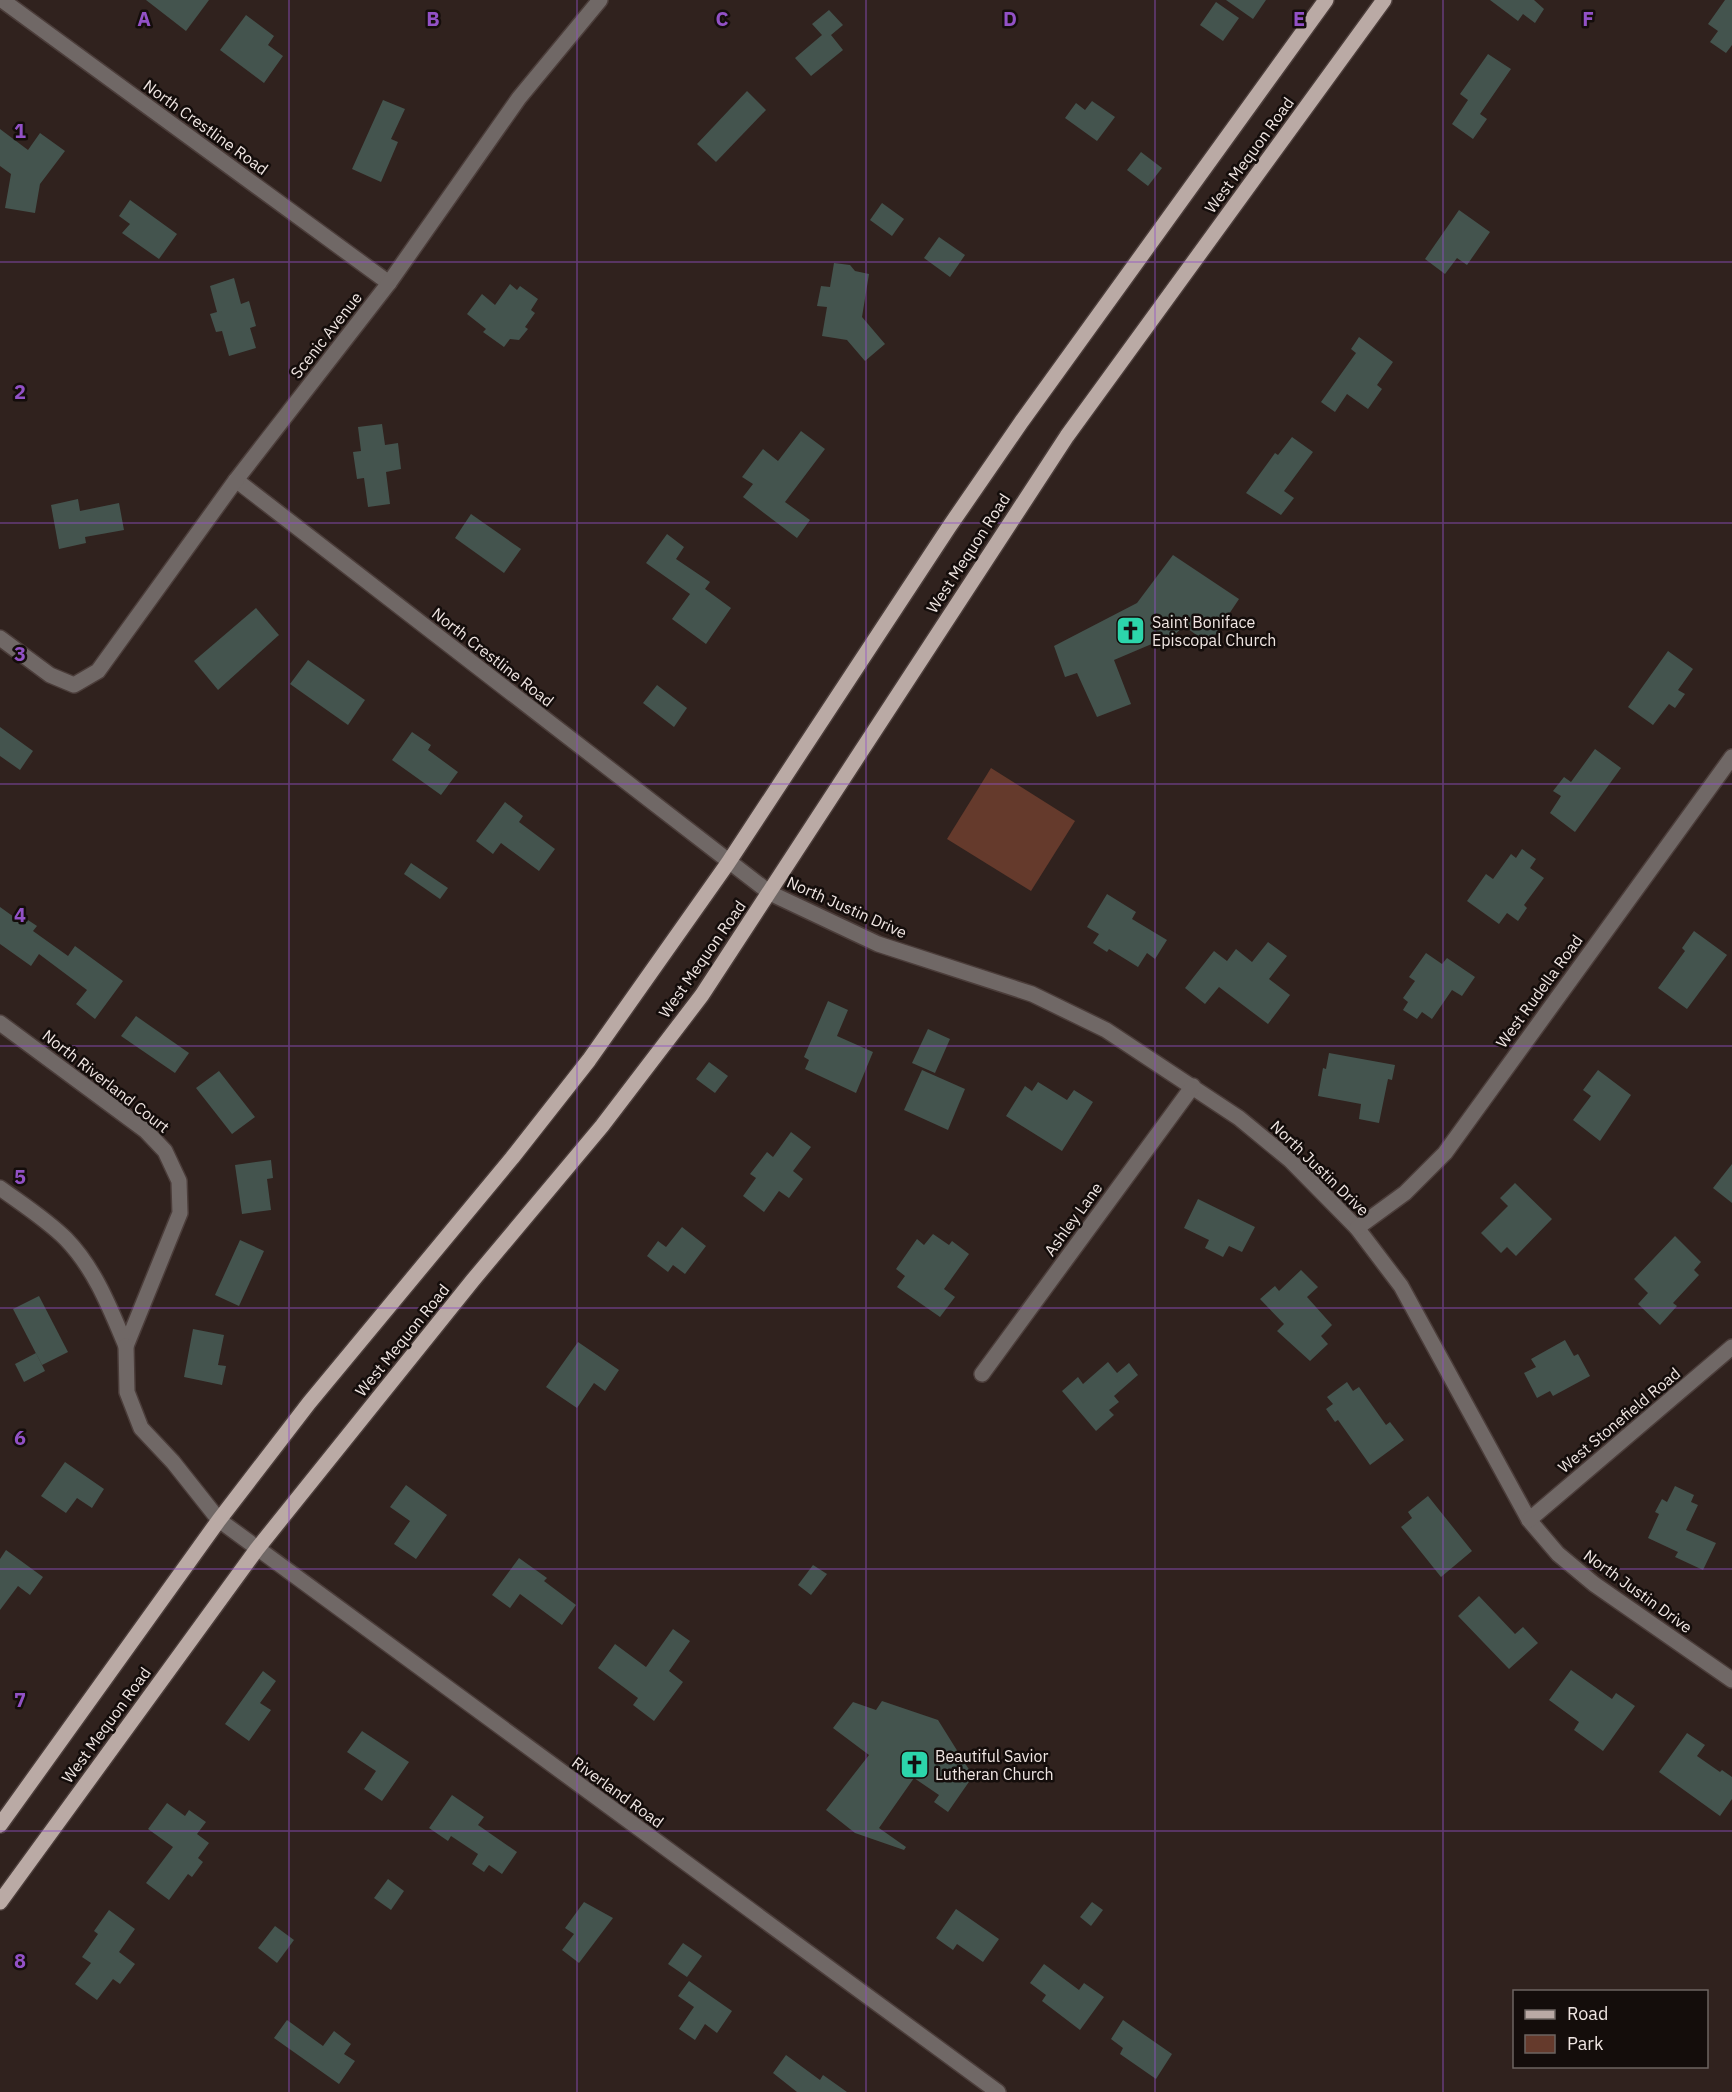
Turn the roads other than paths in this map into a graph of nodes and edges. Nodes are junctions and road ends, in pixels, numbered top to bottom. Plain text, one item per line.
1 (2, 0) edge
2 (600, 0) edge
3 (1326, 0) edge
4 (1384, 0) edge
5 (389, 283) junction
6 (236, 480) junction
7 (0, 638) edge
8 (1732, 757) edge
9 (728, 863) junction
10 (770, 893) junction
11 (0, 1023) edge
12 (1193, 1086) junction
13 (0, 1188) edge
14 (1357, 1228) junction
15 (126, 1346) junction
16 (1732, 1347) edge
17 (982, 1374) dead end
18 (219, 1520) junction
19 (1529, 1521) junction
20 (257, 1549) junction
21 (1732, 1680) edge
22 (0, 1825) edge
23 (0, 1902) edge
24 (998, 2092) edge

1 - 5 street, North Crestline Road
2 - 5 street, Scenic Avenue
3 - 9 main road, West Mequon Road
4 - 10 main road, West Mequon Road
5 - 6 street, Scenic Avenue
6 - 7 street, Scenic Avenue
6 - 9 street, North Crestline Road
8 - 14 street, West Rudella Road
9 - 10 street, North Justin Drive
9 - 18 main road, West Mequon Road
10 - 12 street, North Justin Drive
10 - 20 main road, West Mequon Road
11 - 15 street, North Riverland Court
12 - 14 street, North Justin Drive
12 - 17 street, Ashley Lane
13 - 15 street, North Riverland Court
14 - 19 street, North Justin Drive
15 - 18 street, North Riverland Court
16 - 19 street, West Stonefield Road
18 - 20 street, Riverland Road
18 - 22 main road, West Mequon Road
19 - 21 street, North Justin Drive
20 - 23 main road, West Mequon Road
20 - 24 street, Riverland Road

